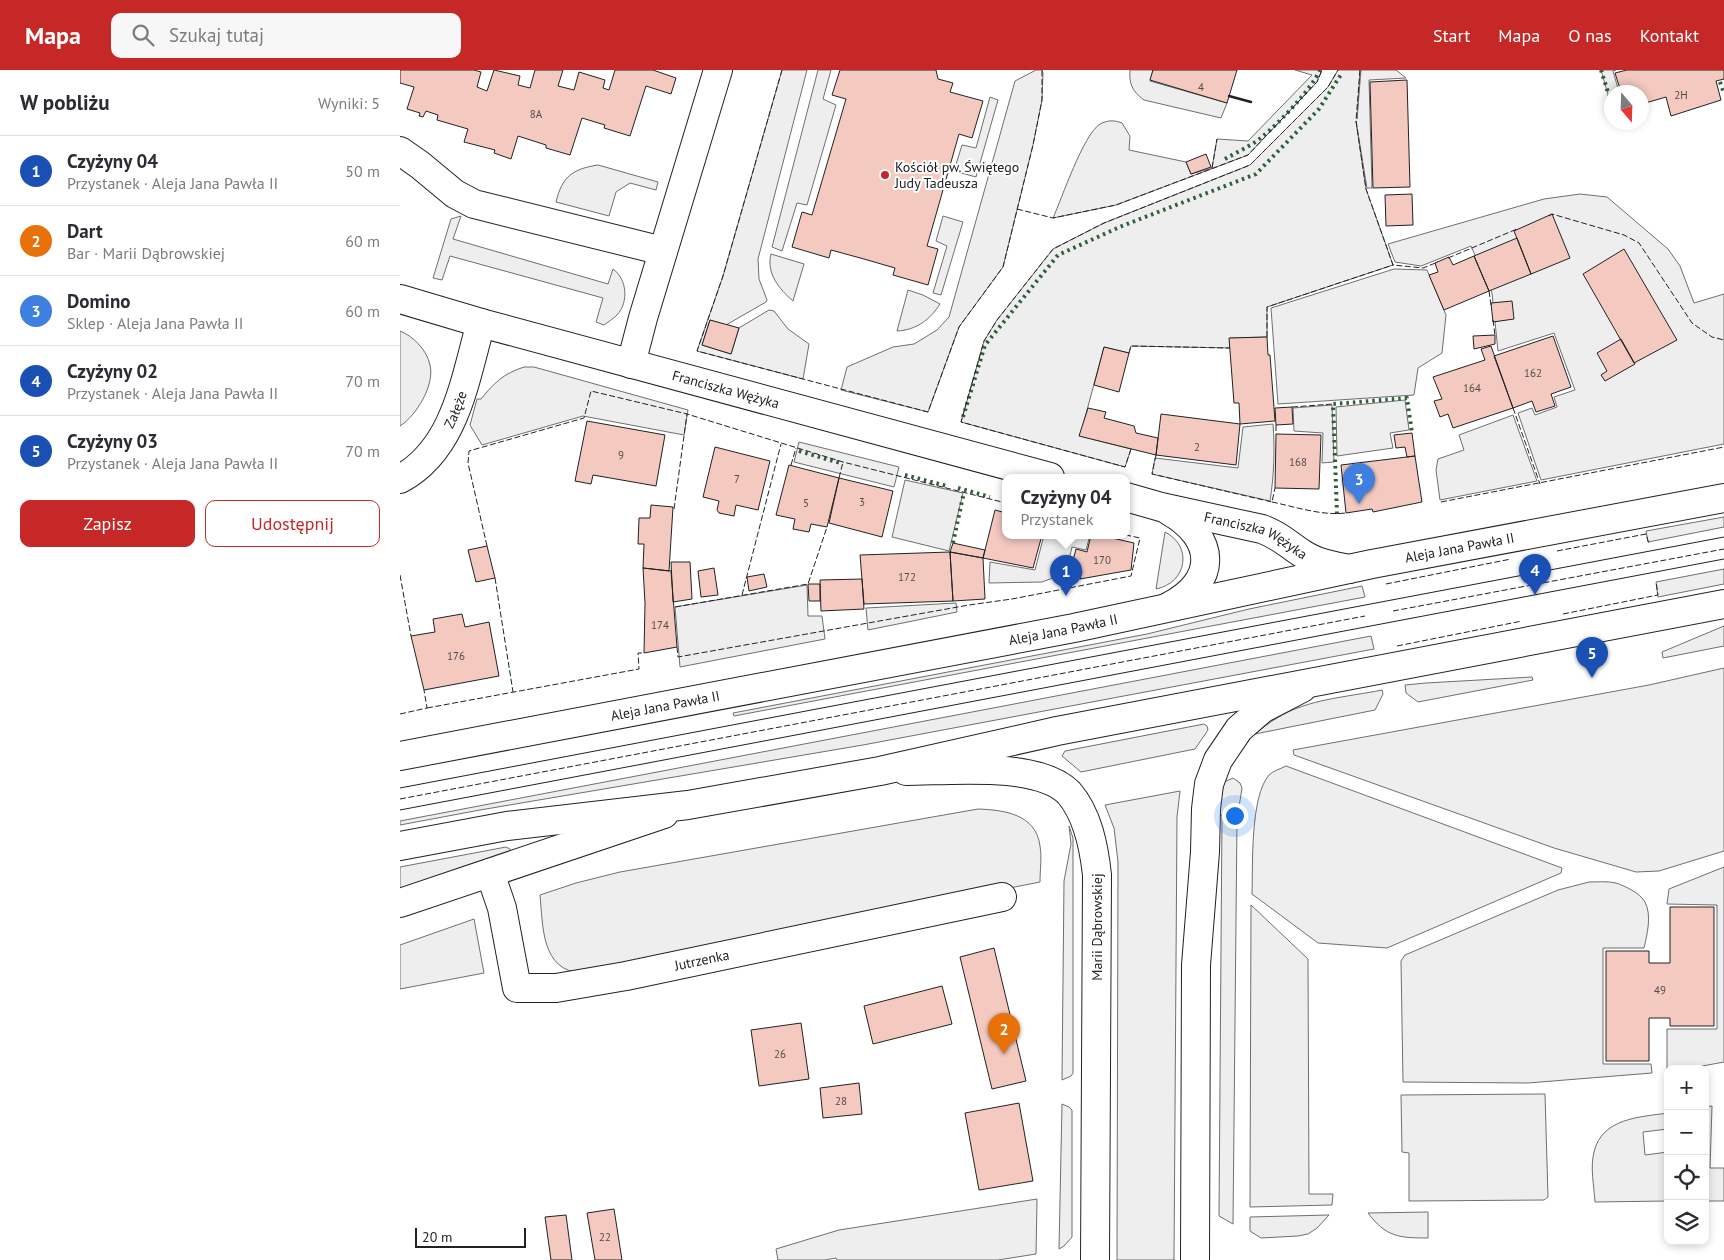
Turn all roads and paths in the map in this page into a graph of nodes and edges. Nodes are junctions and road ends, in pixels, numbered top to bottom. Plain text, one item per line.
1 (718, 70) edge
2 (400, 151) edge
3 (663, 251) junction
4 (400, 299) edge
5 (481, 322) junction
6 (631, 364) junction
7 (1039, 474) edge
8 (400, 479) edge
9 (1130, 498) edge
10 (1724, 498) edge
11 (1161, 507) junction
12 (1349, 569) junction
13 (1724, 604) edge
14 (1168, 608) junction
15 (1328, 679) junction
16 (400, 756) edge
17 (880, 771) junction
18 (688, 805) junction
19 (400, 846) edge
20 (490, 873) junction
21 (1002, 896) dead end
22 (400, 903) edge
23 (1095, 1260) edge
24 (1196, 1260) edge

1 - 3 street
2 - 3 street
3 - 6 street
4 - 5 street, Franciszka Wężyka
5 - 6 street, Franciszka Wężyka
5 - 8 street, Załęże
6 - 7 street, Franciszka Wężyka
9 - 11 street, Franciszka Wężyka
10 - 12 street, Aleja Jana Pawła II
11 - 12 street, Franciszka Wężyka
11 - 14 street, Franciszka Wężyka
12 - 14 street, Aleja Jana Pawła II
13 - 15 street
14 - 16 street, Aleja Jana Pawła II
15 - 17 street
15 - 24 street
17 - 18 street
17 - 23 street, Marii Dąbrowskiej
18 - 19 street
18 - 20 street
20 - 21 street, Jutrzenka
20 - 22 street

